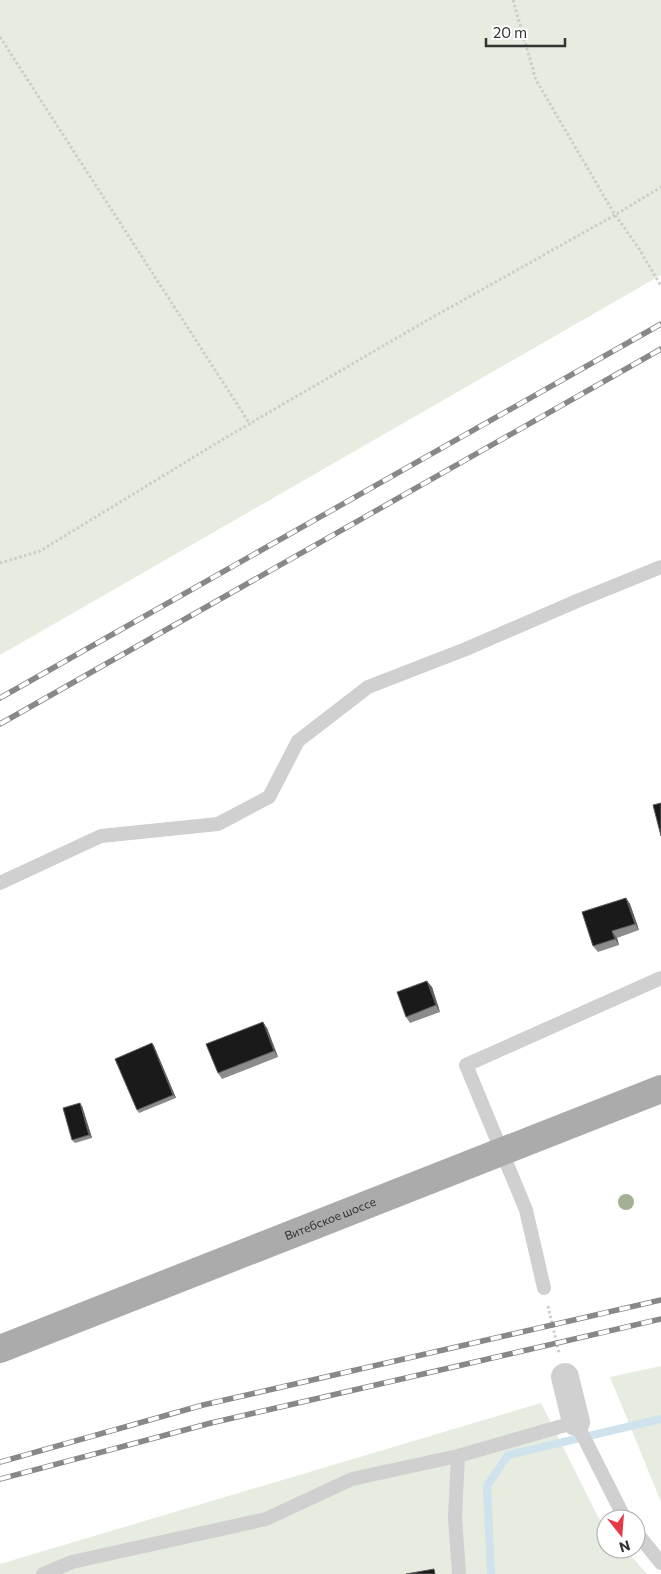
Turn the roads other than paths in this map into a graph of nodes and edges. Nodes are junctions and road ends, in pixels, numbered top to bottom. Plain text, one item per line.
1 (661, 567) edge
2 (0, 883) edge
3 (661, 978) edge
4 (661, 1089) edge
5 (502, 1152) junction
6 (544, 1288) road end
7 (0, 1349) edge
8 (565, 1377) road end
9 (576, 1422) junction
10 (458, 1456) junction
11 (620, 1509) edge
12 (646, 1545) edge
13 (661, 1564) edge
14 (43, 1574) edge
15 (459, 1574) edge

1 - 2 lane
3 - 5 lane
4 - 5 main road, Витебское шоссе
5 - 6 lane
5 - 7 main road, Витебское шоссе
8 - 9 street
9 - 10 lane
9 - 11 lane
10 - 14 lane
10 - 15 lane
12 - 13 lane

